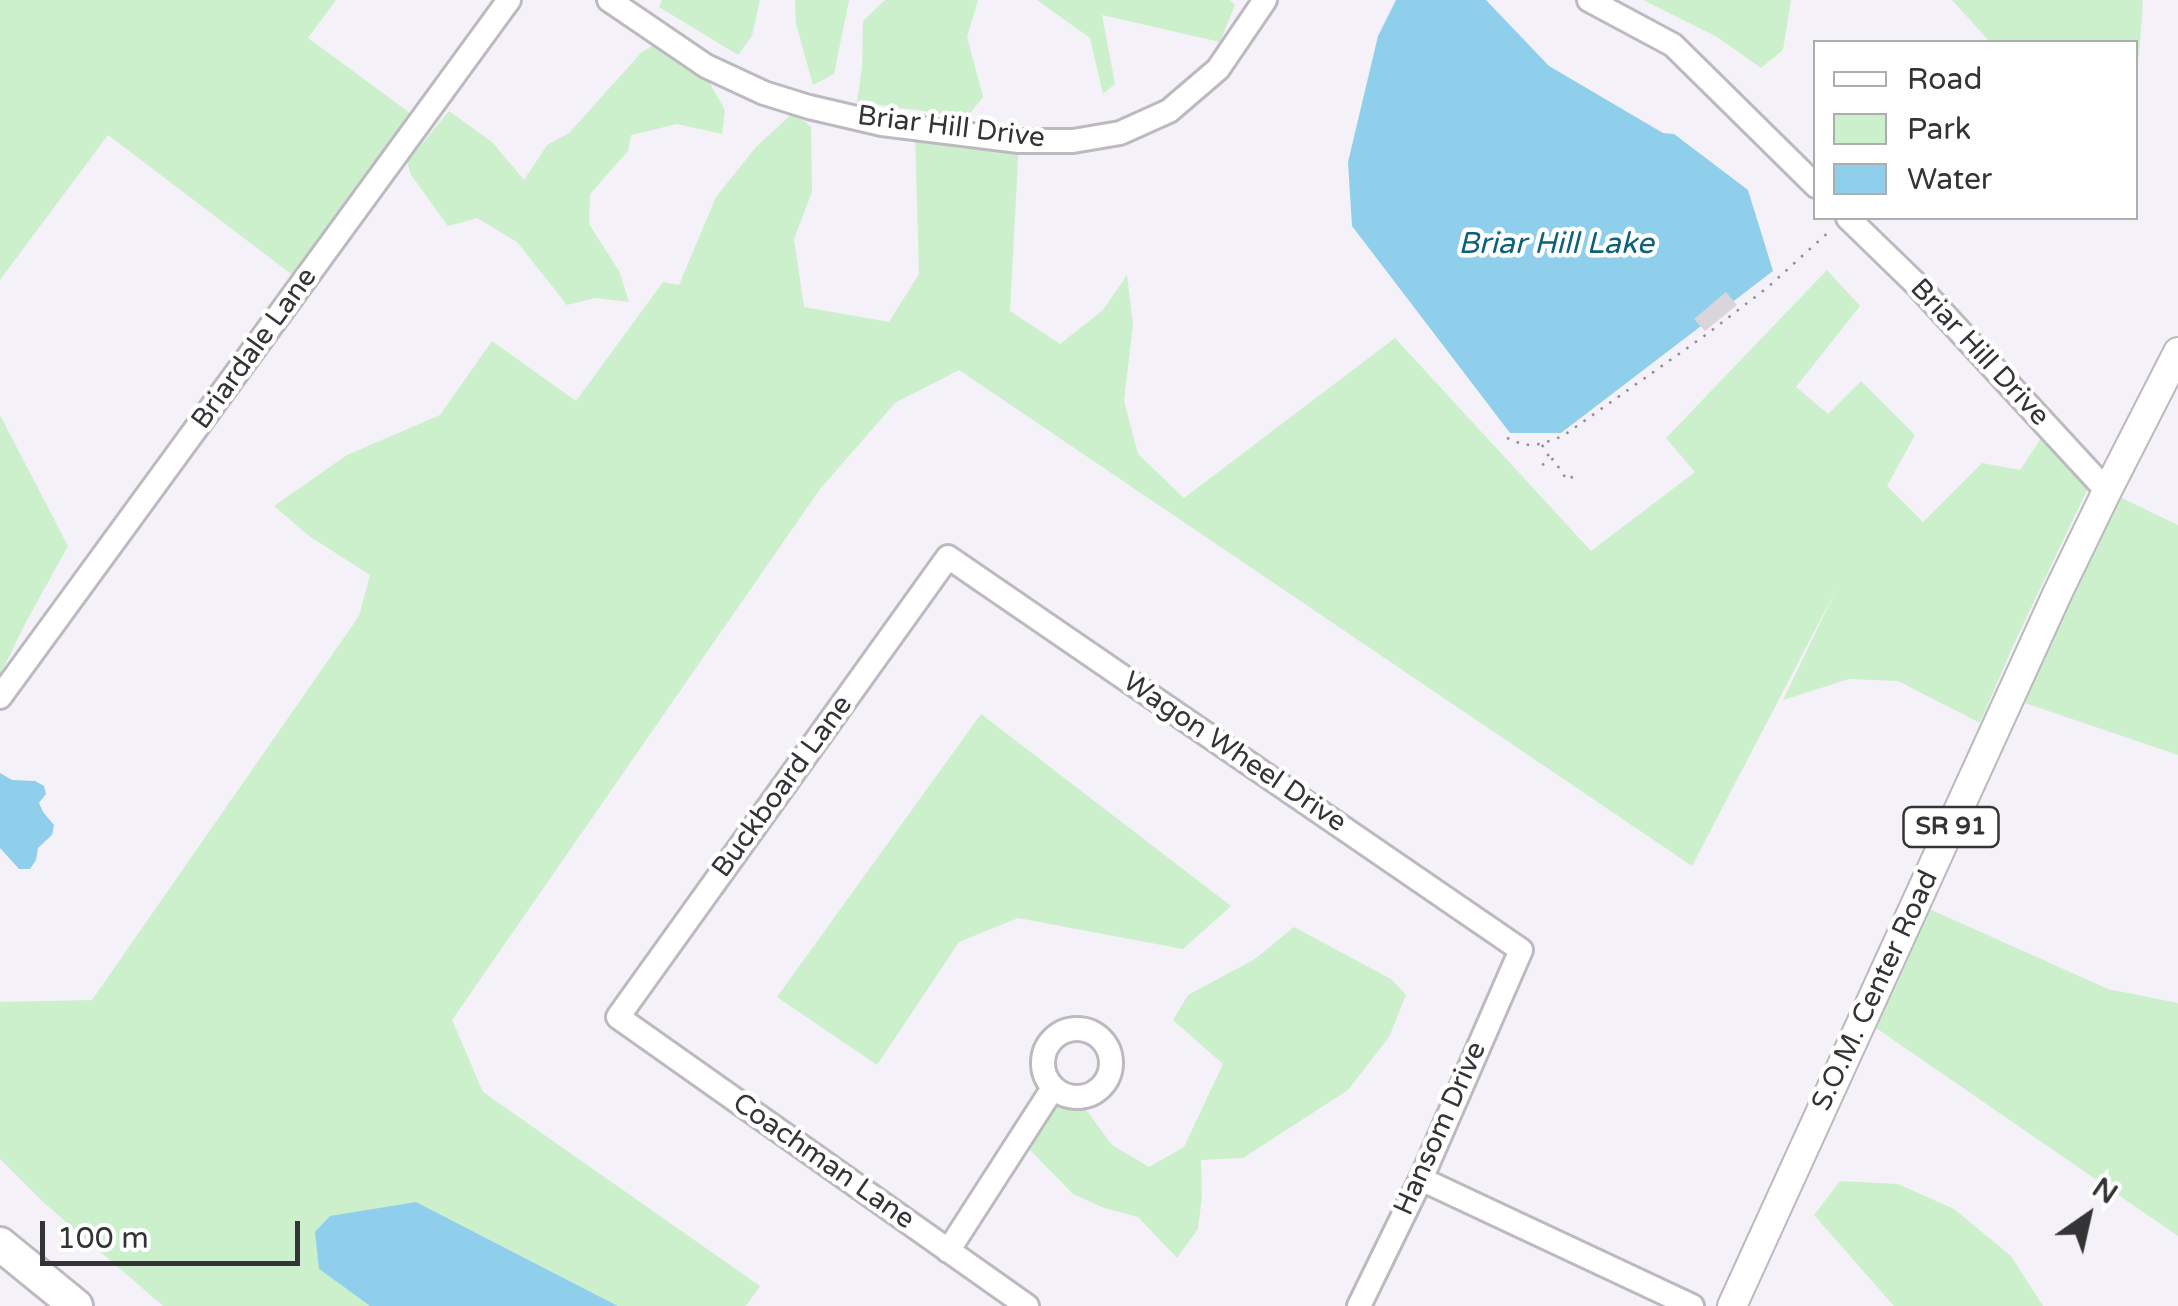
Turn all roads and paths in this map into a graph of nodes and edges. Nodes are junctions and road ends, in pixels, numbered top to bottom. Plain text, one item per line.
1 (509, 0) edge
2 (608, 0) edge
3 (1265, 0) edge
4 (1589, 0) edge
5 (1813, 183) edge
6 (1840, 223) edge
7 (2178, 352) edge
8 (1508, 438) dead end
9 (1541, 444) junction
10 (1551, 460) junction
11 (1542, 466) dead end
12 (1574, 476) dead end
13 (2107, 491) junction
14 (948, 557) joint
15 (0, 696) edge
16 (1520, 950) joint
17 (618, 1018) joint
18 (1054, 1088) dead end
19 (1421, 1179) junction
20 (0, 1244) edge
21 (948, 1250) junction
22 (76, 1306) edge
23 (1027, 1306) edge
24 (1359, 1306) edge
25 (1692, 1306) edge
26 (1732, 1306) edge

1 - 15 street, Briardale Lane
2 - 3 street, Briar Hill Drive
4 - 5 street
6 - 9 path
6 - 13 street, Briar Hill Drive
7 - 13 main road, S.O.M. Center Road / SR 91
8 - 9 path
9 - 10 path
10 - 11 path
10 - 12 path
13 - 26 main road, S.O.M. Center Road / SR 91
14 - 16 street, Wagon Wheel Drive
14 - 17 street, Buckboard Lane
16 - 19 street, Hansom Drive
17 - 21 street, Coachman Lane
18 - 21 street
19 - 24 street, Hansom Drive
19 - 25 street
20 - 22 highway
21 - 23 street, Coachman Lane

